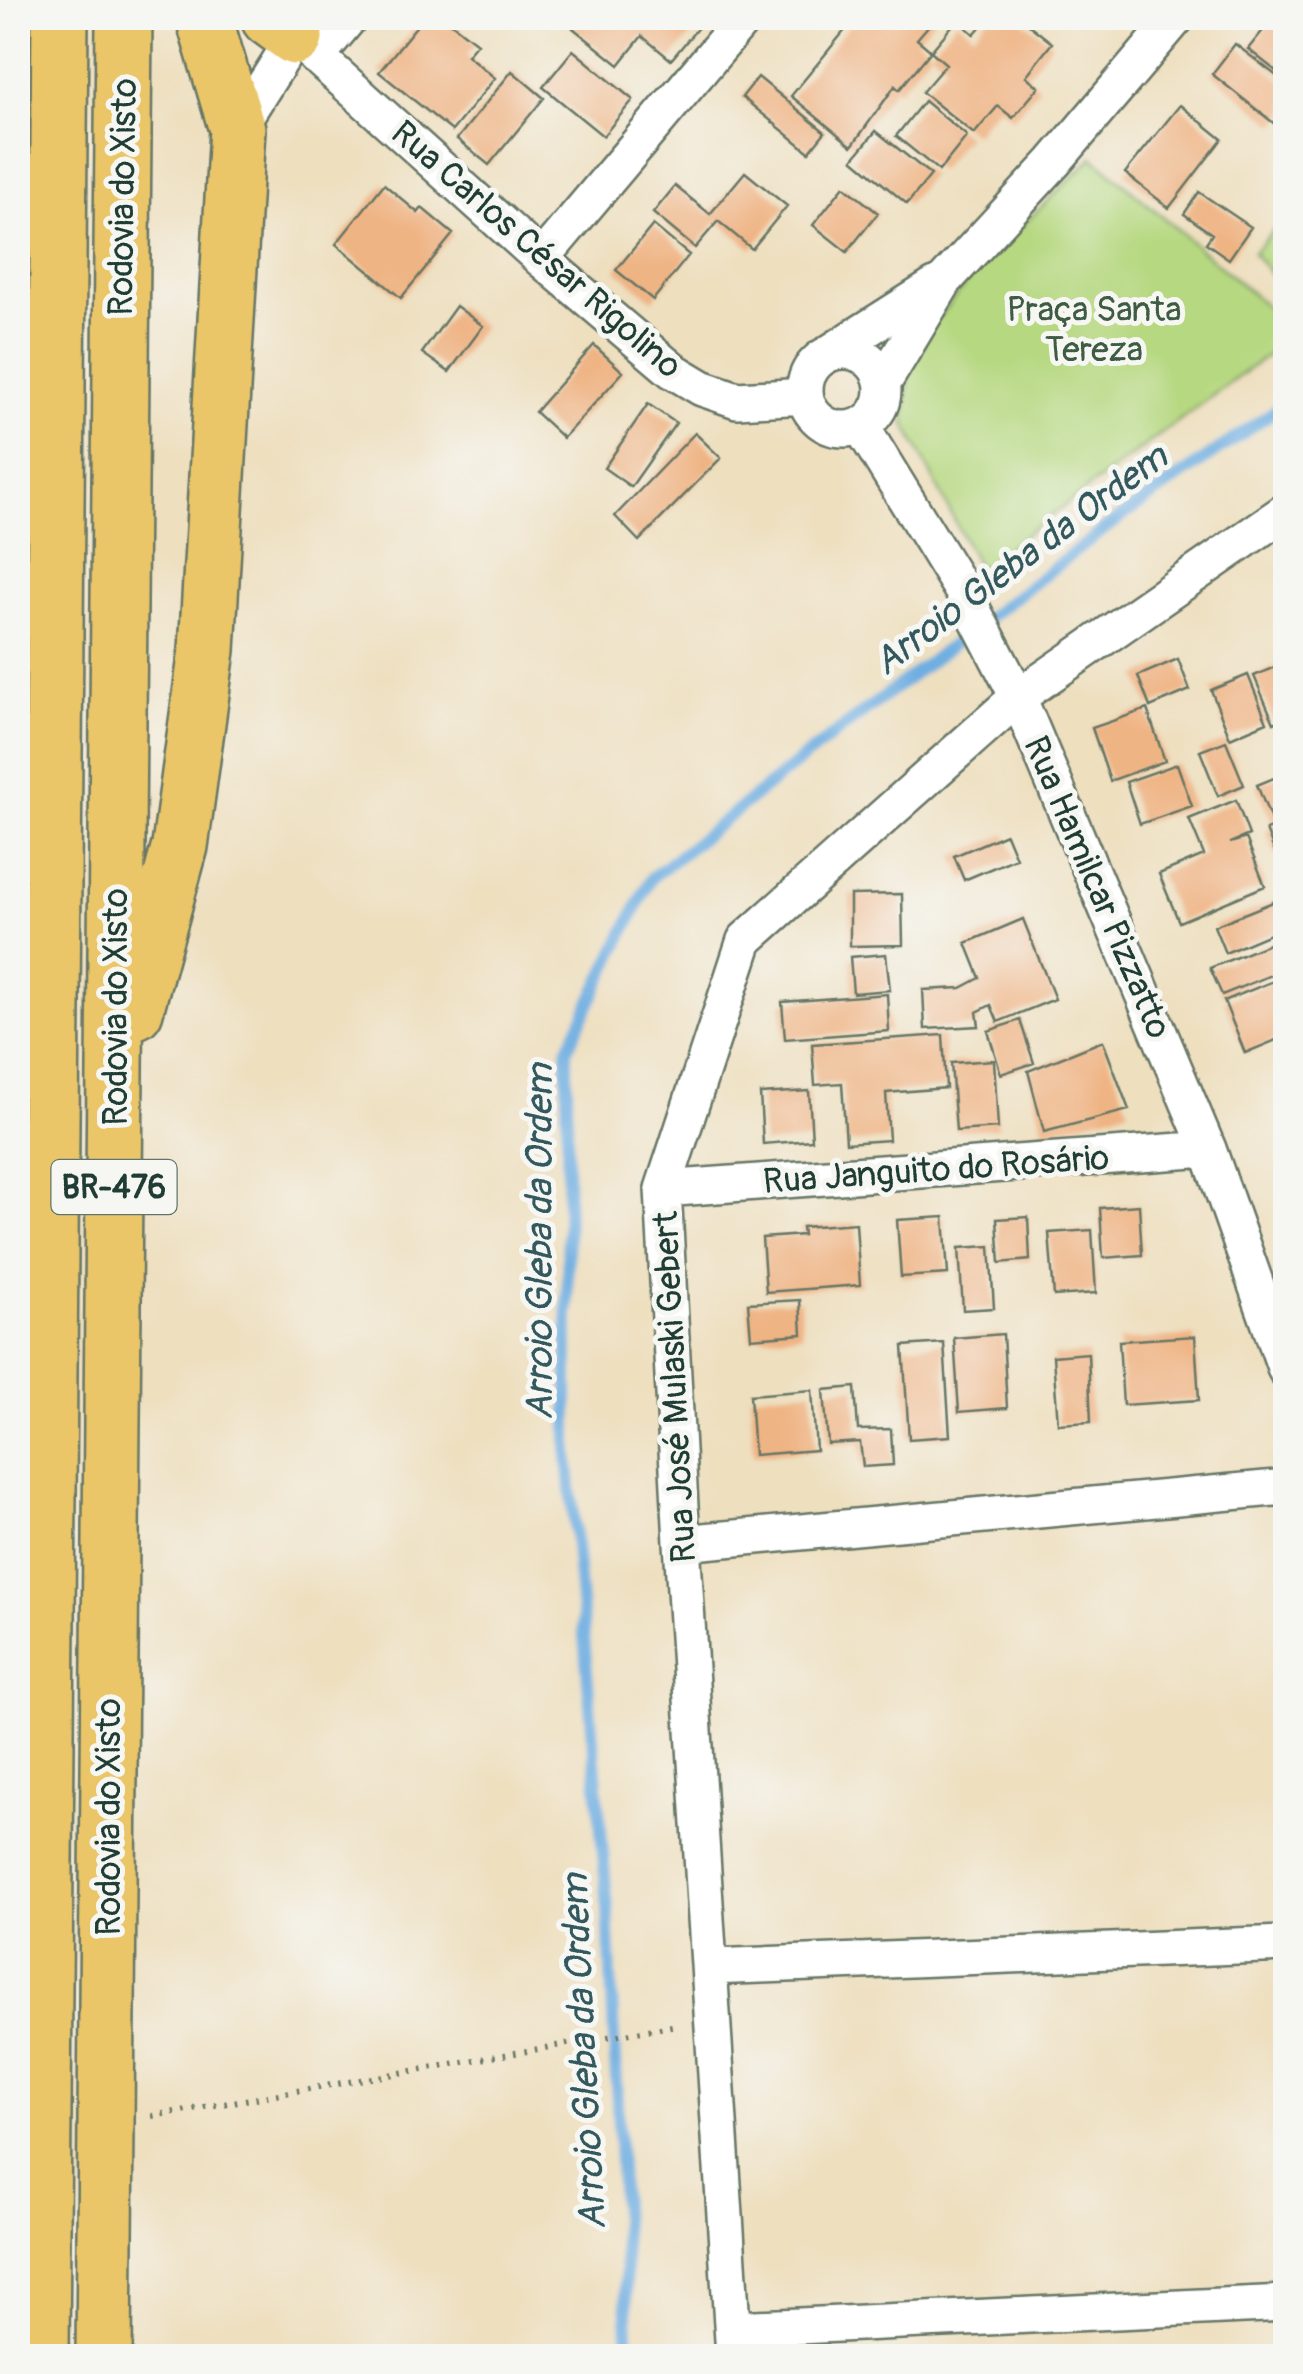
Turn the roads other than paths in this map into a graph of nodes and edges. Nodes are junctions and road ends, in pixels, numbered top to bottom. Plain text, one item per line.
1 (60, 18) edge
2 (124, 18) edge
3 (204, 18) edge
4 (349, 18) edge
5 (744, 18) edge
6 (1176, 18) edge
7 (295, 32) edge
8 (236, 129) junction
9 (541, 259) junction
10 (945, 280) junction
11 (831, 352) junction
12 (884, 383) junction
13 (805, 396) junction
14 (862, 426) junction
15 (1286, 510) edge
16 (1014, 688) junction
17 (35, 953) edge
18 (114, 1086) junction
19 (1208, 1149) junction
20 (663, 1190) junction
21 (1286, 1370) edge
22 (1286, 1488) edge
23 (682, 1543) junction
24 (1286, 1944) edge
25 (710, 1967) junction
26 (31, 1975) edge
27 (29, 2242) edge
28 (1286, 2303) edge
29 (33, 2329) edge
30 (734, 2343) edge
31 (104, 2356) edge

1 - 17 highway, Rodovia do Xisto / BR-476
2 - 18 highway, Rodovia do Xisto / BR-476
3 - 8 highway
4 - 7 street
5 - 9 street
6 - 10 street
7 - 8 street
7 - 9 street, Rua Carlos César Rigolino
8 - 18 highway
9 - 13 street, Rua Carlos César Rigolino
10 - 11 street
10 - 12 street
11 - 12 street
11 - 13 street
12 - 14 street
13 - 14 street
14 - 16 street, Rua Hamilcar Pizzatto
15 - 16 street, Rua José Mulaski Gebert
16 - 19 street, Rua Hamilcar Pizzatto
16 - 20 street, Rua José Mulaski Gebert
17 - 26 highway, Rodovia do Xisto / BR-476
18 - 31 highway, Rodovia do Xisto / BR-476
19 - 20 street, Rua Janguito do Rosário
19 - 21 street, Rua Hamilcar Pizzatto
20 - 23 street, Rua José Mulaski Gebert
22 - 23 street
23 - 25 street, Rua José Mulaski Gebert
24 - 25 street
25 - 30 street, Rua José Mulaski Gebert
26 - 27 highway, Rodovia do Xisto / BR-476
27 - 29 highway, Rodovia do Xisto / BR-476
28 - 30 street

